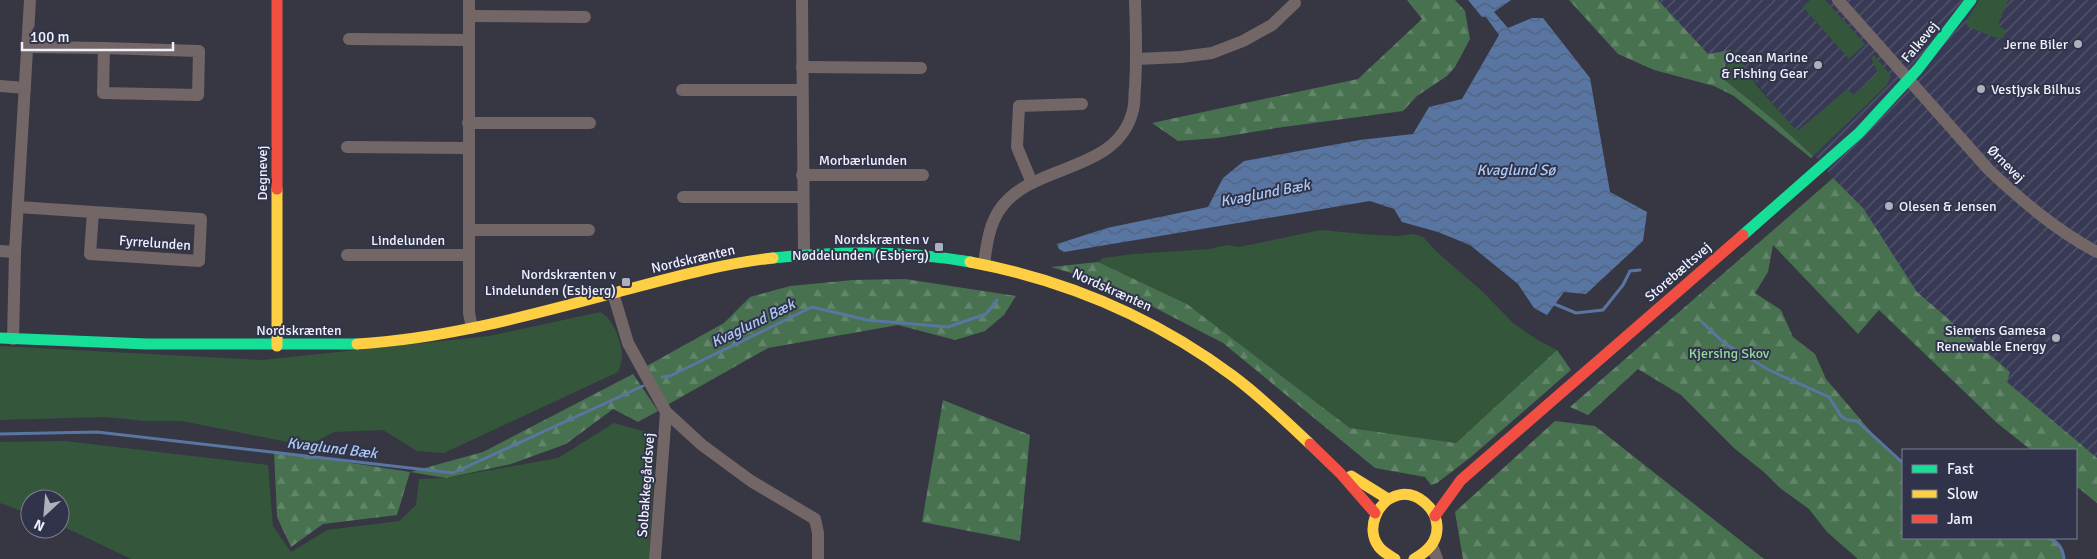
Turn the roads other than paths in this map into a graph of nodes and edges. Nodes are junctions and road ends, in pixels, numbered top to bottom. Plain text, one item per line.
1 (30, 0) edge
2 (277, 0) edge
3 (469, 0) edge
4 (802, 0) edge
5 (1135, 0) edge
6 (1838, 0) edge
7 (1971, 0) edge
8 (1295, 3) dead end
9 (469, 16) junction
10 (585, 17) dead end
11 (349, 40) dead end
12 (468, 40) junction
13 (27, 47) junction
14 (104, 48) junction
15 (1137, 59) junction
16 (802, 67) junction
17 (922, 68) dead end
18 (1909, 80) junction
19 (0, 86) edge
20 (24, 88) junction
21 (682, 90) dead end
22 (802, 90) junction
23 (1082, 104) dead end
24 (468, 123) junction
25 (590, 123) dead end
26 (347, 147) dead end
27 (468, 148) junction
28 (802, 175) junction
29 (923, 175) dead end
30 (1032, 183) junction
31 (683, 197) dead end
32 (803, 197) junction
33 (18, 207) junction
34 (93, 212) junction
35 (469, 230) junction
36 (589, 230) dead end
37 (0, 251) edge
38 (15, 252) junction
39 (2097, 252) edge
40 (804, 253) junction
41 (347, 255) dead end
42 (469, 255) junction
43 (984, 263) junction
44 (614, 293) junction
45 (472, 328) junction
46 (6, 338) edge
47 (277, 346) junction
48 (666, 412) junction
49 (1336, 467) junction
50 (1462, 480) junction
51 (1388, 500) junction
52 (1423, 501) junction
53 (1375, 513) junction
54 (1435, 516) junction
55 (1432, 546) junction
56 (1379, 548) junction
57 (655, 559) edge
58 (818, 559) edge
59 (1374, 559) edge
60 (1395, 559) edge
61 (1414, 559) edge
62 (1437, 559) edge

1 - 13 street
2 - 47 street, Degnevej
3 - 9 street
4 - 16 street, Morbærlunden
5 - 15 street
6 - 18 street, Ørnevej
7 - 18 street, Falkevej
8 - 15 street
9 - 10 street
9 - 12 street
11 - 12 street
12 - 24 street
13 - 14 street
13 - 20 street
14 - 14 street
15 - 30 street
16 - 17 street
16 - 22 street, Morbærlunden
18 - 39 street, Ørnevej
18 - 50 street, Storebæltsvej
19 - 20 street
20 - 33 street
21 - 22 street
22 - 28 street, Morbærlunden
23 - 30 street
24 - 25 street
24 - 27 street
26 - 27 street
27 - 35 street
28 - 29 street, Morbærlunden
28 - 32 street, Morbærlunden
30 - 43 street
31 - 32 street
32 - 40 street, Morbærlunden
33 - 34 street, Fyrrelunden
33 - 38 street
34 - 34 street, Fyrrelunden
35 - 36 street
35 - 42 street
37 - 38 street
38 - 46 street
40 - 43 street, Nordskrænten
40 - 44 street, Nordskrænten
41 - 42 street, Lindelunden
42 - 45 street
43 - 49 street, Nordskrænten
44 - 45 street, Nordskrænten
44 - 48 street
45 - 47 street, Nordskrænten
46 - 47 street, Nordskrænten
48 - 57 street, Solbakkegårdsvej
48 - 58 street
49 - 51 street, Nordskrænten
49 - 53 street, Nordskrænten
50 - 52 street, Storebæltsvej
50 - 54 street, Storebæltsvej
51 - 52 street
51 - 53 street
52 - 54 street
53 - 56 street
54 - 55 street
55 - 61 street
55 - 62 street
56 - 59 street
56 - 60 street

